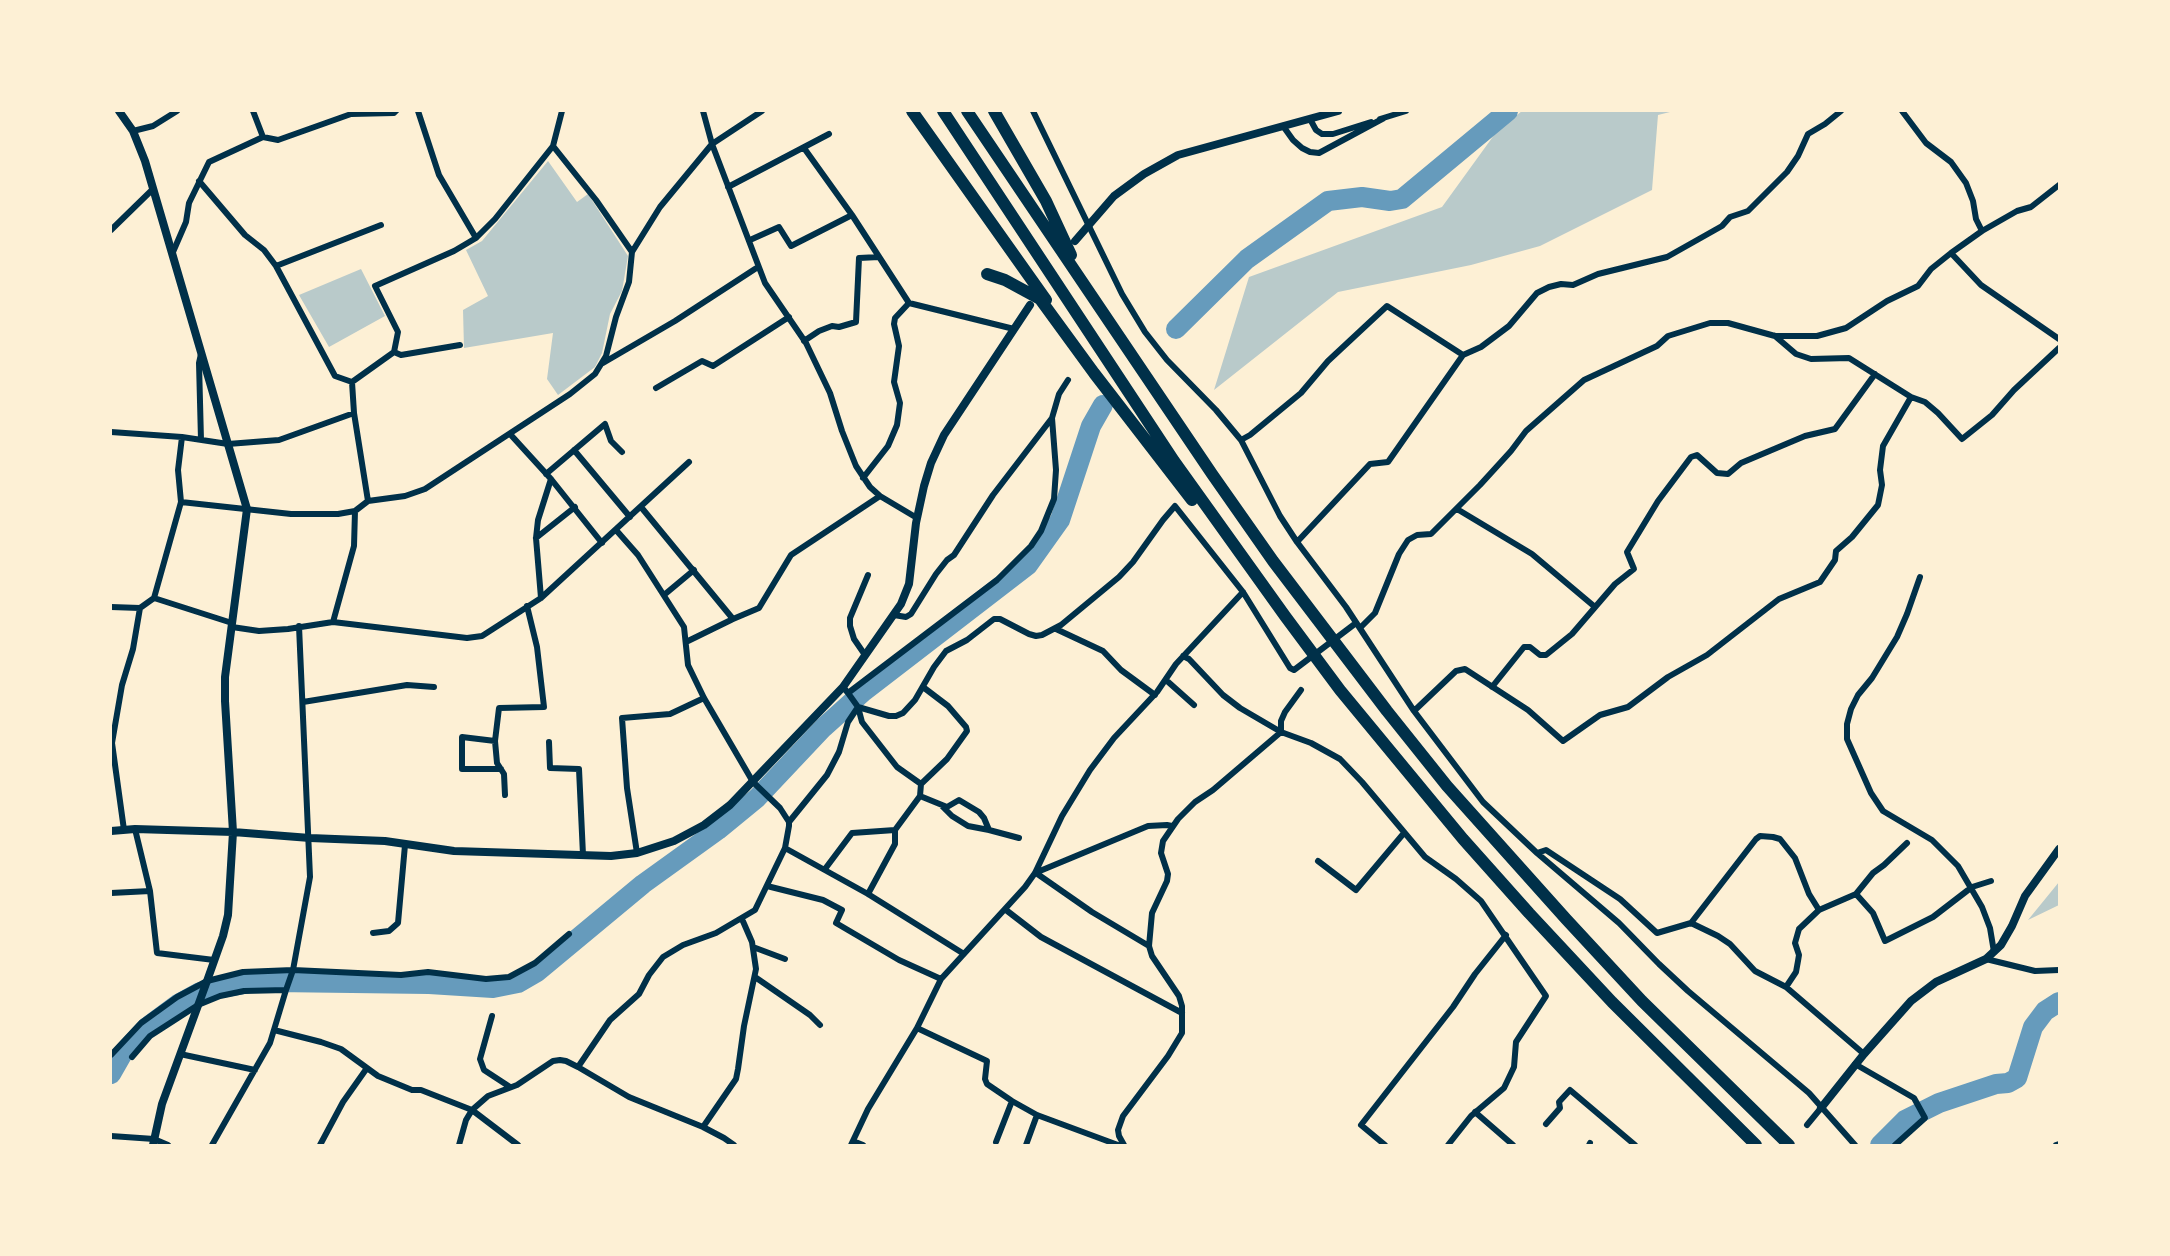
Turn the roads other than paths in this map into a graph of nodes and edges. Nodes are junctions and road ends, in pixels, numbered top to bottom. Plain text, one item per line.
1 (119, 111) edge
2 (177, 111) edge
3 (253, 111) edge
4 (396, 111) edge
5 (418, 111) edge
6 (562, 111) edge
7 (703, 111) edge
8 (762, 111) edge
9 (912, 111) edge
10 (943, 111) edge
11 (967, 111) edge
12 (994, 111) edge
13 (1033, 111) edge
14 (1335, 111) edge
15 (1406, 111) edge
16 (1841, 111) edge
17 (1902, 111) edge
18 (1384, 118) junction
19 (1310, 119) junction
20 (1283, 126) junction
21 (133, 131) junction
22 (830, 134) dead end
23 (263, 137) junction
24 (712, 144) junction
25 (554, 146) junction
26 (804, 148) junction
27 (199, 181) junction
28 (2059, 185) edge
29 (728, 187) junction
30 (153, 189) junction
31 (852, 215) junction
32 (1089, 223) junction
33 (381, 225) dead end
34 (111, 230) edge
35 (1982, 231) junction
36 (476, 238) junction
37 (750, 240) junction
38 (1075, 241) dead end
39 (173, 252) junction
40 (632, 252) junction
41 (1951, 253) junction
42 (879, 257) junction
43 (276, 266) junction
44 (758, 267) junction
45 (987, 274) dead end
46 (1084, 285) junction
47 (909, 303) junction
48 (1030, 305) dead end
49 (789, 317) junction
50 (1014, 329) junction
51 (1775, 336) junction
52 (1071, 339) junction
53 (2059, 339) edge
54 (804, 341) junction
55 (460, 345) dead end
56 (2059, 348) edge
57 (201, 352) junction
58 (394, 352) junction
59 (1463, 355) junction
60 (601, 364) junction
61 (1875, 374) junction
62 (1068, 380) dead end
63 (352, 382) junction
64 (656, 388) dead end
65 (1911, 397) junction
66 (354, 413) junction
67 (1053, 418) junction
68 (111, 432) edge
69 (510, 434) junction
70 (182, 437) junction
71 (201, 440) junction
72 (1240, 440) junction
73 (228, 444) junction
74 (574, 450) junction
75 (622, 452) dead end
76 (689, 462) dead end
77 (546, 474) junction
78 (863, 478) junction
79 (551, 480) junction
80 (880, 496) junction
81 (368, 501) junction
82 (181, 502) junction
83 (575, 507) junction
84 (641, 507) junction
85 (247, 509) junction
86 (1457, 509) junction
87 (355, 511) junction
88 (630, 517) junction
89 (917, 518) junction
90 (616, 530) junction
91 (536, 538) junction
92 (1297, 542) junction
93 (602, 543) junction
94 (694, 570) junction
95 (868, 575) dead end
96 (1920, 577) dead end
97 (1243, 592) junction
98 (663, 595) junction
99 (154, 598) junction
100 (541, 598) junction
101 (527, 606) junction
102 (1595, 606) junction
103 (111, 607) edge
104 (140, 608) junction
105 (894, 615) junction
106 (1285, 616) junction
107 (733, 619) junction
108 (333, 622) junction
109 (232, 625) junction
110 (299, 626) junction
111 (1355, 626) junction
112 (1056, 629) junction
113 (686, 642) junction
114 (866, 655) junction
115 (1184, 656) junction
116 (1166, 681) junction
117 (434, 687) dead end
118 (923, 687) junction
119 (1492, 687) junction
120 (846, 690) junction
121 (1301, 690) dead end
122 (1155, 695) junction
123 (704, 698) junction
124 (303, 702) junction
125 (1194, 705) dead end
126 (858, 707) junction
127 (1414, 711) junction
128 (1281, 732) junction
129 (495, 741) junction
130 (549, 742) dead end
131 (501, 769) junction
132 (753, 782) junction
133 (921, 784) junction
134 (505, 795) dead end
135 (920, 796) junction
136 (943, 807) junction
137 (789, 822) junction
138 (1172, 826) junction
139 (124, 830) junction
140 (135, 830) junction
141 (895, 830) junction
142 (990, 830) junction
143 (111, 831) edge
144 (233, 832) junction
145 (1404, 833) junction
146 (310, 838) junction
147 (1019, 838) dead end
148 (1907, 843) dead end
149 (405, 845) junction
150 (785, 848) junction
151 (2059, 849) edge
152 (637, 853) junction
153 (1537, 853) junction
154 (583, 855) junction
155 (1318, 861) dead end
156 (825, 869) junction
157 (1035, 873) junction
158 (1991, 881) dead end
159 (767, 886) junction
160 (1971, 887) junction
161 (150, 891) junction
162 (111, 893) edge
163 (868, 894) junction
164 (1856, 894) junction
165 (1006, 910) junction
166 (1819, 910) junction
167 (742, 919) junction
168 (1691, 923) junction
169 (373, 933) dead end
170 (569, 934) dead end
171 (1506, 935) junction
172 (1149, 946) junction
173 (753, 947) junction
174 (1994, 952) junction
175 (964, 954) junction
176 (785, 959) dead end
177 (1986, 959) junction
178 (214, 960) junction
179 (293, 970) junction
180 (2059, 970) edge
181 (755, 977) junction
182 (941, 979) junction
183 (207, 981) junction
184 (1786, 987) junction
185 (286, 990) junction
186 (198, 1005) junction
187 (1182, 1013) junction
188 (492, 1016) dead end
189 (820, 1025) dead end
190 (916, 1028) junction
191 (274, 1030) junction
192 (180, 1054) junction
193 (1864, 1054) junction
194 (111, 1055) edge
195 (132, 1057) dead end
196 (1855, 1065) junction
197 (579, 1067) junction
198 (367, 1068) junction
199 (255, 1070) junction
200 (510, 1087) junction
201 (1012, 1101) junction
202 (1821, 1108) junction
203 (472, 1110) junction
204 (1475, 1112) junction
205 (1037, 1114) junction
206 (1546, 1124) dead end
207 (1807, 1125) dead end
208 (703, 1127) junction
209 (111, 1136) edge
210 (153, 1142) edge
211 (996, 1142) dead end
212 (852, 1143) edge
213 (1380, 1143) edge
214 (168, 1145) edge
215 (212, 1145) edge
216 (320, 1145) edge
217 (459, 1145) edge
218 (518, 1145) edge
219 (734, 1145) edge
220 (864, 1145) edge
221 (1026, 1145) edge
222 (1118, 1145) edge
223 (1124, 1145) edge
224 (1448, 1145) edge
225 (1513, 1145) edge
226 (1635, 1145) edge
227 (1756, 1145) edge
228 (1789, 1145) edge
229 (1855, 1145) edge
230 (1895, 1145) edge

1 - 21 street
2 - 21 street
3 - 23 street
4 - 23 street
5 - 36 street
6 - 25 street
7 - 24 street
8 - 24 street
9 - 52 highway
10 - 106 highway
11 - 46 highway
12 - 46 highway
13 - 32 street
14 - 19 street
15 - 18 street
16 - 59 street
17 - 35 street
18 - 19 street
18 - 20 street
19 - 20 street
20 - 32 street
21 - 30 street
22 - 26 street
23 - 27 street
24 - 29 street
24 - 40 street
25 - 36 street
25 - 40 street
26 - 29 street
26 - 31 street
27 - 39 street
27 - 43 street
28 - 35 street
29 - 37 street
30 - 34 street
30 - 39 street
31 - 37 street
31 - 42 street
32 - 38 street
32 - 72 street
33 - 43 street
35 - 41 street
36 - 58 street
37 - 44 street
39 - 57 street
40 - 60 street
41 - 51 street
41 - 53 street
42 - 47 street
42 - 54 street
43 - 63 street
44 - 49 street
44 - 60 street
45 - 52 highway
46 - 228 highway
47 - 50 street
47 - 78 street
48 - 50 street
49 - 54 street
49 - 64 street
50 - 89 street
51 - 61 street
51 - 86 street
52 - 106 highway
54 - 78 street
55 - 58 street
56 - 65 street
57 - 71 street
57 - 73 street
58 - 63 street
59 - 72 street
59 - 92 street
60 - 69 street
61 - 65 street
61 - 102 street
62 - 67 street
63 - 66 street
65 - 119 street
66 - 73 street
66 - 81 street
67 - 105 street
67 - 120 street
68 - 70 street
69 - 77 street
69 - 81 street
70 - 71 street
70 - 82 street
71 - 73 street
72 - 92 street
73 - 85 street
74 - 75 street
74 - 77 street
74 - 88 street
76 - 84 street
77 - 79 street
78 - 80 street
79 - 83 street
79 - 91 street
80 - 89 street
80 - 107 street
81 - 87 street
82 - 85 street
82 - 99 street
83 - 91 street
83 - 93 street
84 - 88 street
84 - 94 street
85 - 87 street
85 - 109 street
86 - 102 street
86 - 111 street
87 - 108 street
88 - 90 street
89 - 105 street
90 - 93 street
90 - 98 street
91 - 100 street
92 - 111 street
93 - 100 street
94 - 98 street
94 - 107 street
95 - 114 street
96 - 160 street
97 - 111 street
97 - 112 street
97 - 115 street
98 - 113 street
99 - 104 street
99 - 109 street
100 - 101 street
101 - 108 street
101 - 129 street
102 - 119 street
103 - 104 street
104 - 139 street
105 - 114 street
106 - 227 highway
107 - 113 street
108 - 110 street
109 - 110 street
109 - 144 street
110 - 124 street
111 - 127 street
112 - 118 street
112 - 122 street
113 - 123 street
114 - 120 street
115 - 116 street
115 - 128 street
116 - 122 street
116 - 125 street
117 - 124 street
118 - 126 street
118 - 133 street
119 - 127 street
120 - 126 street
120 - 132 street
121 - 128 street
122 - 157 street
123 - 132 street
123 - 152 street
124 - 146 street
126 - 133 street
126 - 137 street
127 - 153 street
128 - 138 street
128 - 145 street
129 - 131 street
129 - 131 street
130 - 154 street
131 - 134 street
132 - 137 street
132 - 152 street
133 - 135 street
135 - 136 street
135 - 141 street
136 - 142 street
136 - 142 street
137 - 150 street
138 - 157 street
138 - 172 street
139 - 140 street
139 - 143 street
140 - 144 street
140 - 161 street
141 - 156 street
141 - 163 street
142 - 147 street
144 - 146 street
144 - 178 street
145 - 155 street
145 - 171 street
146 - 149 street
146 - 179 street
148 - 164 street
149 - 154 street
149 - 169 street
150 - 156 street
150 - 159 street
151 - 174 street
152 - 154 street
153 - 168 street
153 - 202 street
156 - 163 street
157 - 165 street
157 - 172 street
158 - 160 street
159 - 167 street
159 - 182 street
160 - 164 street
160 - 174 street
161 - 162 street
161 - 178 street
163 - 175 street
164 - 166 street
165 - 175 street
165 - 187 street
166 - 168 street
166 - 184 street
167 - 173 street
167 - 197 street
168 - 184 street
170 - 179 street
171 - 204 street
171 - 213 street
172 - 187 street
173 - 176 street
173 - 181 street
174 - 177 street
175 - 182 street
177 - 180 street
177 - 193 street
178 - 183 street
179 - 183 street
179 - 185 street
181 - 189 street
181 - 208 street
182 - 190 street
183 - 186 street
183 - 194 street
184 - 193 street
185 - 186 street
185 - 191 street
186 - 192 street
186 - 195 street
187 - 223 street
188 - 200 street
190 - 201 street
190 - 212 street
191 - 198 street
191 - 199 street
192 - 199 street
192 - 210 street
193 - 196 street
196 - 202 street
196 - 230 street
197 - 200 street
197 - 208 street
198 - 203 street
198 - 216 street
199 - 215 street
200 - 203 street
201 - 205 street
201 - 211 street
202 - 207 street
202 - 229 street
203 - 217 street
203 - 218 street
204 - 224 street
204 - 225 street
205 - 221 street
205 - 222 street
206 - 226 street
208 - 219 street
209 - 210 street
210 - 214 street
212 - 220 street

